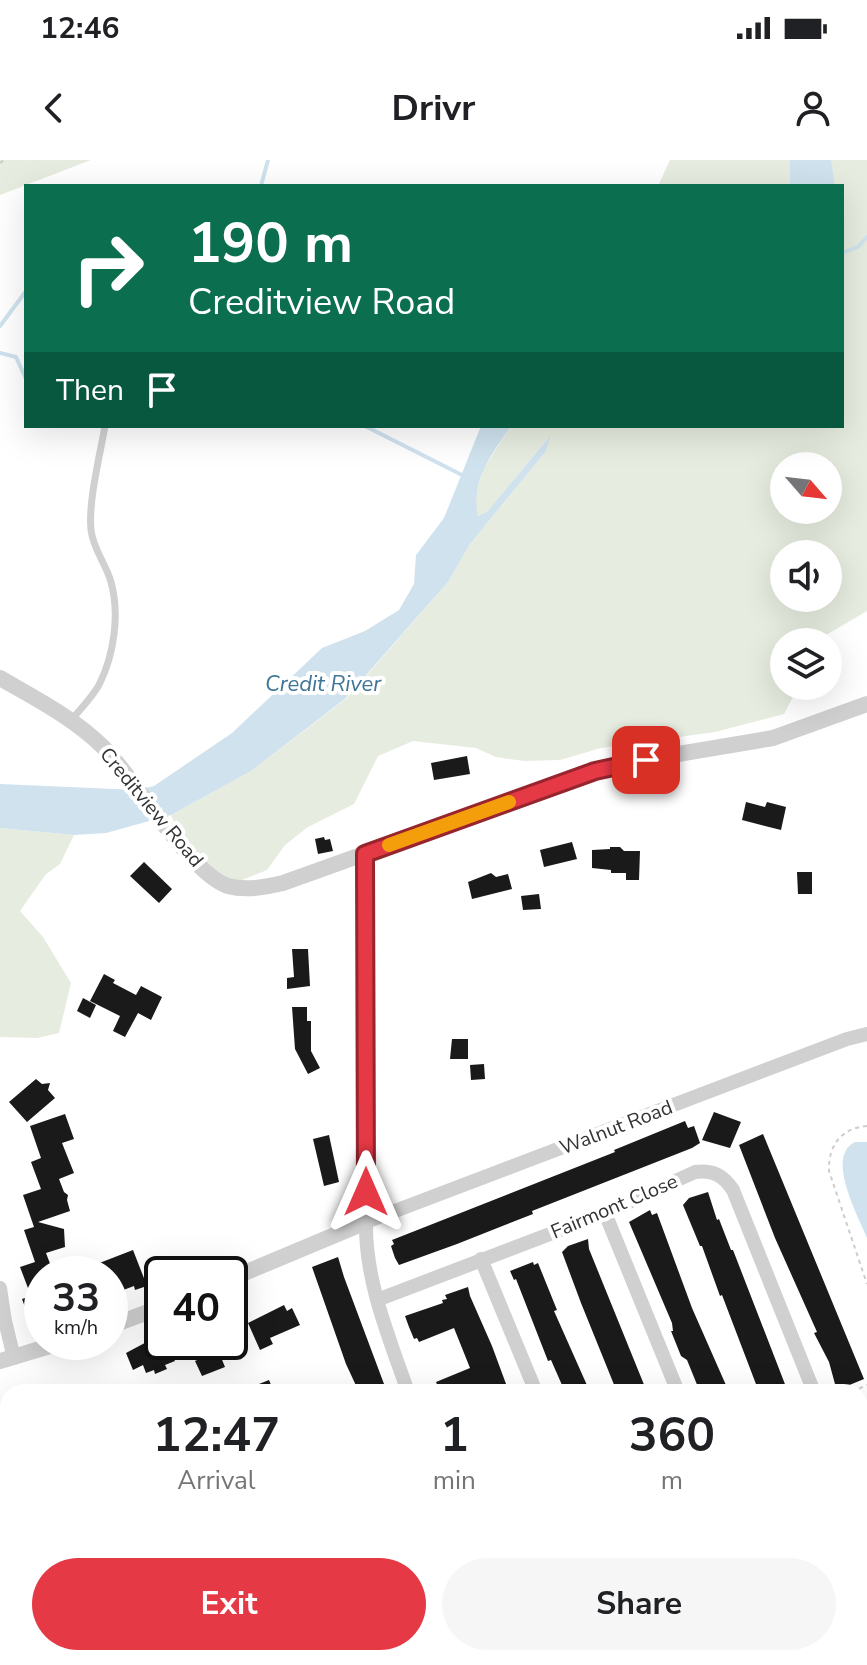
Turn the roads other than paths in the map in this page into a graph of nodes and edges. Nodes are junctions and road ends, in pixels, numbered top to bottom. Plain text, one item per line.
1 (105, 428) edge
2 (0, 678) edge
3 (867, 704) edge
4 (72, 719) junction
5 (365, 854) junction
6 (867, 1034) edge
7 (605, 1213) junction
8 (366, 1222) junction
9 (481, 1259) junction
10 (248, 1271) edge
11 (0, 1288) edge
12 (377, 1300) junction
13 (7, 1359) edge
14 (405, 1384) edge
15 (533, 1384) edge
16 (675, 1384) edge
17 (811, 1384) edge

1 - 4 lane
2 - 4 street, Creditview Road
3 - 5 street, Creditview Road
4 - 5 street, Creditview Road
5 - 8 street
6 - 8 street, Walnut Road
7 - 9 street, Fairmont Close
7 - 16 street
7 - 17 street, Fairmont Close
8 - 10 street
8 - 12 street
9 - 12 street, Fairmont Close
9 - 15 street
11 - 13 street
12 - 14 street

